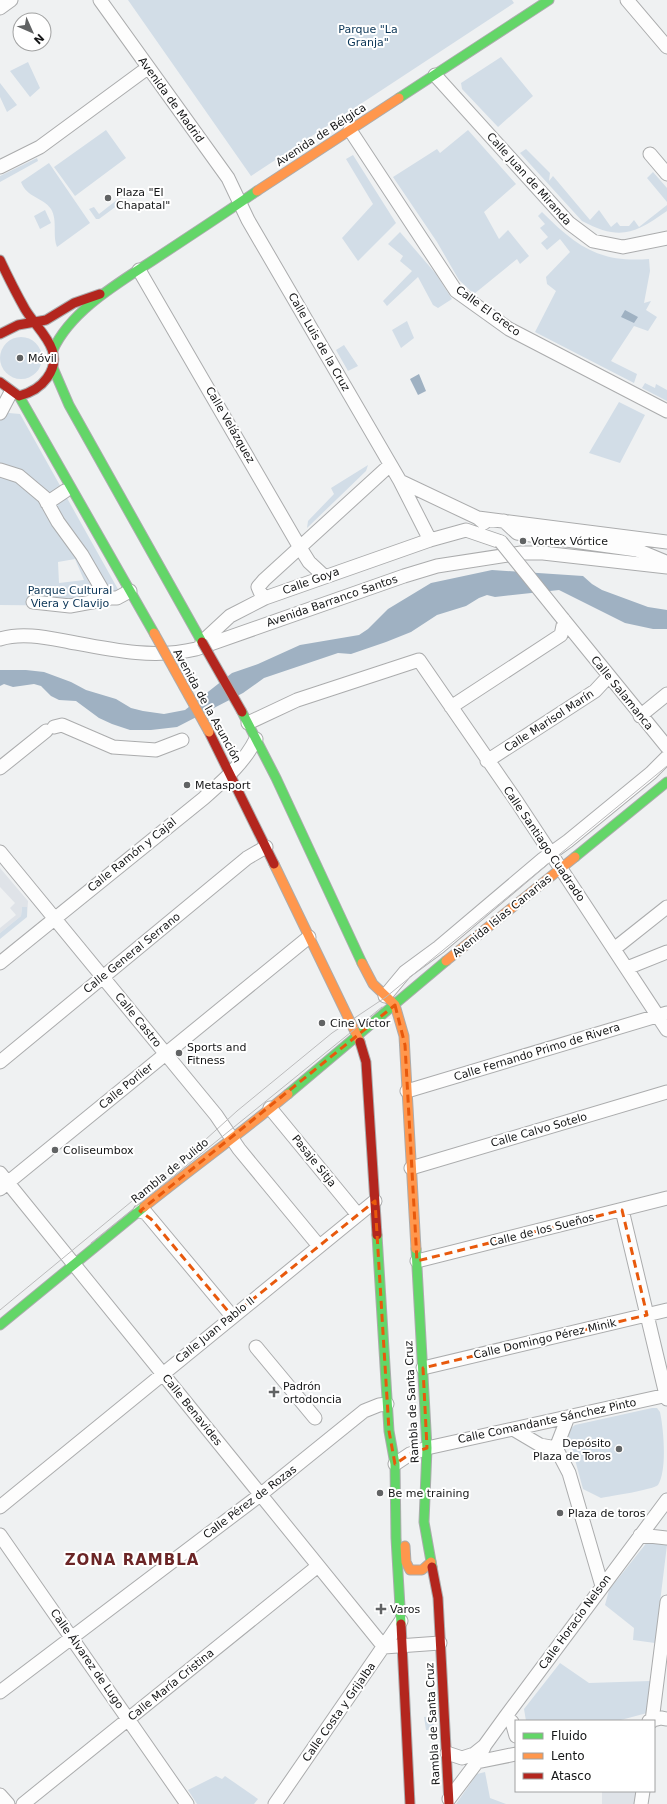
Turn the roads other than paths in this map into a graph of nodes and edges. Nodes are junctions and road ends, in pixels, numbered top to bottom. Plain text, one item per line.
1 (11, 0) edge
2 (100, 0) edge
3 (549, 0) edge
4 (627, 0) edge
5 (0, 8) edge
6 (667, 47) edge
7 (142, 72) dead end
8 (435, 75) junction
9 (350, 130) junction
10 (650, 154) dead end
11 (0, 167) edge
12 (667, 174) edge
13 (240, 203) junction
14 (667, 238) edge
15 (0, 260) edge
16 (140, 270) junction
17 (108, 291) junction
18 (34, 324) junction
19 (0, 334) edge
20 (53, 350) junction
21 (54, 368) junction
22 (0, 382) edge
23 (10, 394) edge
24 (667, 411) edge
25 (0, 413) edge
26 (390, 465) junction
27 (0, 470) edge
28 (400, 481) junction
29 (65, 491) dead end
30 (47, 503) junction
31 (472, 515) junction
32 (504, 521) junction
33 (466, 530) junction
34 (430, 540) junction
35 (501, 542) junction
36 (667, 542) edge
37 (299, 546) junction
38 (667, 562) edge
39 (667, 567) edge
40 (324, 576) junction
41 (130, 591) junction
42 (265, 598) junction
43 (108, 599) junction
44 (33, 602) dead end
45 (563, 620) junction
46 (561, 634) junction
47 (578, 638) junction
48 (0, 639) edge
49 (202, 642) junction
50 (608, 677) junction
51 (667, 694) edge
52 (451, 706) junction
53 (640, 716) junction
54 (245, 718) junction
55 (256, 739) junction
56 (182, 740) dead end
57 (667, 747) edge
58 (667, 757) edge
59 (488, 761) junction
60 (0, 768) edge
61 (231, 774) junction
62 (667, 782) edge
63 (266, 847) junction
64 (0, 852) edge
65 (551, 854) junction
66 (560, 868) junction
67 (667, 908) edge
68 (54, 919) junction
69 (309, 937) junction
70 (614, 949) junction
71 (667, 952) edge
72 (0, 963) edge
73 (627, 968) junction
74 (103, 978) junction
75 (390, 1000) junction
76 (662, 1014) edge
77 (667, 1030) edge
78 (356, 1037) junction
79 (165, 1054) junction
80 (0, 1062) edge
81 (408, 1091) junction
82 (667, 1092) edge
83 (270, 1108) junction
84 (232, 1138) junction
85 (411, 1168) junction
86 (3, 1182) edge
87 (667, 1198) edge
88 (375, 1201) junction
89 (622, 1210) junction
90 (140, 1211) junction
91 (358, 1214) junction
92 (319, 1246) junction
93 (417, 1261) junction
94 (74, 1266) junction
95 (667, 1310) edge
96 (647, 1315) junction
97 (232, 1316) junction
98 (0, 1325) edge
99 (256, 1347) dead end
100 (423, 1368) junction
101 (162, 1374) junction
102 (667, 1396) edge
103 (387, 1404) junction
104 (568, 1417) junction
105 (315, 1418) dead end
106 (513, 1429) junction
107 (427, 1448) junction
108 (556, 1448) junction
109 (394, 1464) junction
110 (260, 1495) junction
111 (665, 1506) edge
112 (0, 1507) edge
113 (397, 1517) junction
114 (0, 1535) edge
115 (640, 1535) junction
116 (667, 1538) edge
117 (431, 1562) junction
118 (318, 1566) junction
119 (602, 1586) junction
120 (667, 1602) edge
121 (401, 1620) junction
122 (71, 1638) junction
123 (665, 1642) edge
124 (440, 1643) junction
125 (402, 1646) junction
126 (384, 1647) junction
127 (0, 1692) edge
128 (506, 1716) junction
129 (128, 1719) junction
130 (667, 1719) edge
131 (651, 1720) edge
132 (655, 1720) edge
133 (515, 1732) edge
134 (485, 1745) junction
135 (447, 1753) junction
136 (515, 1754) edge
137 (477, 1762) junction
138 (643, 1792) edge
139 (0, 1795) edge
140 (449, 1801) edge
141 (8, 1804) edge
142 (23, 1804) edge
143 (186, 1804) edge
144 (275, 1804) edge
145 (410, 1804) edge
146 (641, 1804) edge

1 - 5 street
2 - 13 street, Avenida de Madrid
3 - 8 main road, Avenida de Bélgica
4 - 6 street
7 - 11 street
8 - 9 main road, Avenida de Bélgica
8 - 14 street, Calle Juan de Miranda
9 - 13 main road, Avenida de Bélgica
9 - 24 street, Calle El Greco
10 - 12 street
13 - 16 main road, Avenida de Bélgica
13 - 26 street, Calle Luis de la Cruz
15 - 18 main road
16 - 17 main road, Avenida de Bélgica
16 - 37 street, Calle Velázquez
17 - 18 main road, Avenida de Bélgica
17 - 20 main road, Avenida de Bélgica
18 - 19 main road, Avenida de Bélgica
18 - 20 main road
20 - 21 main road
21 - 23 main road
21 - 49 main road
22 - 23 main road
23 - 25 street
23 - 41 main road, Avenida de la Asunción
26 - 28 street, Calle Luis de la Cruz
26 - 37 street
27 - 30 street
28 - 31 street
28 - 34 street, Calle Luis de la Cruz
29 - 30 street
30 - 43 street
31 - 32 street
31 - 33 street
31 - 35 street
32 - 36 street
32 - 38 street
33 - 34 street, Calle Goya
33 - 35 street
34 - 40 street, Calle Goya
35 - 45 street, Calle Salamanca, bridge
37 - 40 street, Calle Velázquez
37 - 42 street
39 - 48 street, Avenida Barranco Santos
40 - 42 street, Calle Goya
41 - 43 street
41 - 61 main road, Avenida de la Asunción, bridge
42 - 49 street, Calle Goya
43 - 44 street
45 - 46 street
45 - 47 street, Calle Salamanca
46 - 47 street
46 - 52 street
47 - 50 street, Calle Salamanca
49 - 54 main road, bridge
50 - 53 street, Calle Salamanca
50 - 59 street, Calle Marisol Marín
51 - 53 street
52 - 54 street, Calle Santiago Cuadrado
52 - 59 street, Calle Santiago Cuadrado
53 - 57 street, Calle Salamanca
54 - 55 main road
55 - 61 street, Calle Ramón y Cajal
55 - 75 main road
56 - 60 street
58 - 65 street, Avenida Islas Canarias
59 - 65 street, Calle Santiago Cuadrado
61 - 63 main road, Avenida de la Asunción
61 - 68 street, Calle Ramón y Cajal
62 - 66 main road, Avenida Islas Canarias
63 - 69 main road, Avenida de la Asunción
63 - 74 street, Calle General Serrano
64 - 68 street, Calle Castro
65 - 66 street, Calle Santiago Cuadrado
65 - 75 street, Avenida Islas Canarias
66 - 70 street, Calle Santiago Cuadrado
66 - 75 main road, Avenida Islas Canarias
67 - 70 street
68 - 72 street, Calle Ramón y Cajal
68 - 74 street, Calle Castro
69 - 78 main road, Avenida de la Asunción
69 - 79 street, Calle Porlier
70 - 73 street, Calle Santiago Cuadrado
71 - 73 street
73 - 76 street, Calle Santiago Cuadrado
74 - 79 street, Calle Castro
74 - 80 street, Calle General Serrano
75 - 78 main road, Avenida Islas Canarias
75 - 81 main road, Rambla de Santa Cruz
76 - 77 street, Calle Santiago Cuadrado
76 - 81 street, Calle Fernando Primo de Rivera
78 - 83 main road, Rambla de Pulido
78 - 88 main road, Rambla de Santa Cruz
79 - 84 street, Calle Castro
79 - 86 street, Calle Porlier
81 - 85 main road, Rambla de Santa Cruz
82 - 85 street, Calle Calvo Sotelo
83 - 84 main road, Rambla de Pulido
83 - 91 street, Pasaje Sitja
84 - 90 main road, Rambla de Pulido
84 - 92 street, Calle Castro
85 - 93 main road, Rambla de Santa Cruz
86 - 94 street, Calle Benavides
87 - 89 street, Calle de los Sueños
88 - 91 street, Calle Juan Pablo II
88 - 103 main road, Rambla de Santa Cruz
89 - 93 street, Calle de los Sueños
89 - 96 street
90 - 94 main road, Rambla de Pulido
90 - 97 street
91 - 92 street, Calle Juan Pablo II
92 - 97 street, Calle Juan Pablo II
93 - 100 main road, Rambla de Santa Cruz
94 - 98 main road, Rambla de Pulido
94 - 101 street, Calle Benavides
95 - 96 street, Calle Domingo Pérez Minik
96 - 100 street, Calle Domingo Pérez Minik
96 - 102 street
97 - 101 street, Calle Juan Pablo II
99 - 105 street
100 - 107 main road, Rambla de Santa Cruz
101 - 110 street, Calle Benavides
101 - 112 street, Calle Juan Pablo II
102 - 104 street, Calle Comandante Sánchez Pinto
103 - 109 main road, Rambla de Santa Cruz
103 - 110 street, Calle Pérez de Rozas
104 - 106 street, Calle Comandante Sánchez Pinto
104 - 108 street
106 - 107 street, Calle Comandante Sánchez Pinto
106 - 108 street
107 - 109 street, Calle Comandante Sánchez Pinto
107 - 117 main road, Rambla de Santa Cruz
108 - 119 street
109 - 113 main road, Rambla de Santa Cruz
110 - 118 street, Calle Benavides
110 - 122 street, Calle Pérez de Rozas
111 - 115 street, Calle Horacio Nelson
113 - 117 main road
113 - 121 main road, Rambla de Santa Cruz
114 - 122 street, Calle Álvarez de Lugo
115 - 116 street
115 - 119 street, Calle Horacio Nelson
117 - 124 main road, Rambla de Santa Cruz
118 - 126 street, Calle Benavides
118 - 129 street, Calle María Cristina
119 - 128 street, Calle Horacio Nelson
120 - 123 street
121 - 125 main road, Rambla de Santa Cruz
121 - 126 street, Calle Costa y Grijalba
122 - 127 street, Calle Pérez de Rozas
122 - 129 street, Calle Álvarez de Lugo
123 - 131 street
124 - 125 street
124 - 135 main road, Rambla de Santa Cruz
125 - 126 street
125 - 145 main road, Rambla de Santa Cruz
126 - 144 street, Calle Costa y Grijalba
128 - 133 street
128 - 134 street, Calle Horacio Nelson
129 - 142 street, Calle María Cristina
129 - 143 street, Calle Álvarez de Lugo
130 - 132 street
134 - 135 street
134 - 137 street
135 - 140 main road, Rambla de Santa Cruz
136 - 137 street
137 - 140 street
138 - 146 street
139 - 141 street

